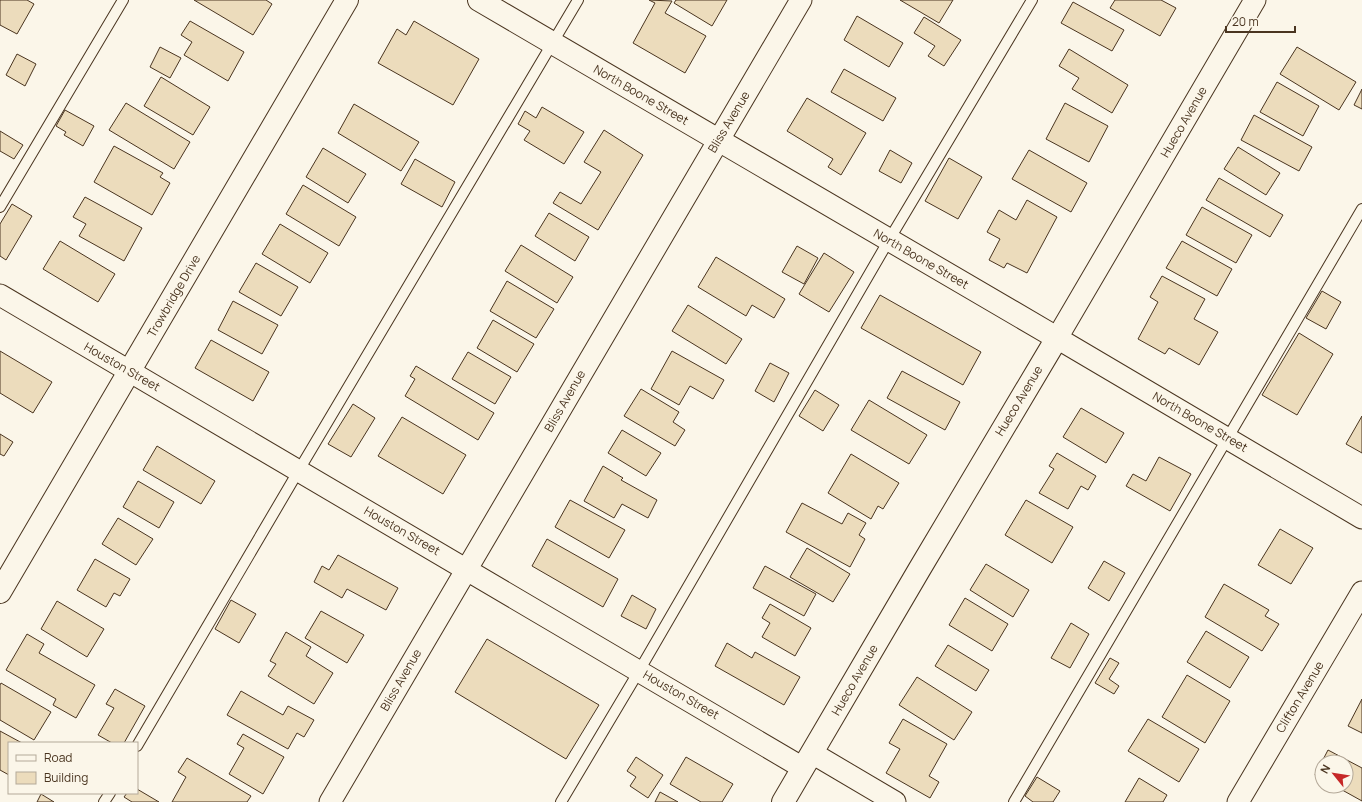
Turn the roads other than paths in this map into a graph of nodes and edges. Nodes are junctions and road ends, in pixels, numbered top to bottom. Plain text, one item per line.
1 (123, 0) edge
2 (347, 0) edge
3 (479, 0) edge
4 (578, 0) edge
5 (801, 0) edge
6 (1032, 0) edge
7 (1255, 0) edge
8 (552, 43) junction
9 (718, 140) junction
10 (0, 207) edge
11 (1362, 209) edge
12 (889, 240) junction
13 (0, 295) edge
14 (1057, 338) junction
15 (130, 371) junction
16 (1228, 438) junction
17 (299, 470) junction
18 (1362, 518) edge
19 (467, 569) junction
20 (0, 592) edge
21 (1362, 592) edge
22 (639, 671) junction
23 (138, 744) edge
24 (808, 760) junction
25 (330, 802) edge
26 (560, 802) edge
27 (783, 802) edge
28 (895, 802) edge
29 (1014, 802) edge
30 (1238, 802) edge

1 - 10 lane
2 - 15 street, Trowbridge Drive
3 - 8 street, North Boone Street
4 - 8 lane
5 - 9 street, Bliss Avenue
6 - 12 lane
7 - 14 street, Hueco Avenue
8 - 9 street, North Boone Street
8 - 17 lane
9 - 12 street, North Boone Street
9 - 19 street, Bliss Avenue
11 - 16 lane
12 - 14 street, North Boone Street
12 - 22 lane
13 - 15 street, Houston Street
14 - 16 street, North Boone Street
14 - 24 street, Hueco Avenue
15 - 17 street, Houston Street
15 - 20 street, Trowbridge Drive
16 - 18 street, North Boone Street
16 - 29 lane
17 - 19 street, Houston Street
17 - 23 lane
19 - 22 street, Houston Street
19 - 25 street, Bliss Avenue
21 - 30 street, Clifton Avenue
22 - 24 street, Houston Street
22 - 26 lane
24 - 27 street, Hueco Avenue
24 - 28 street, Houston Street

